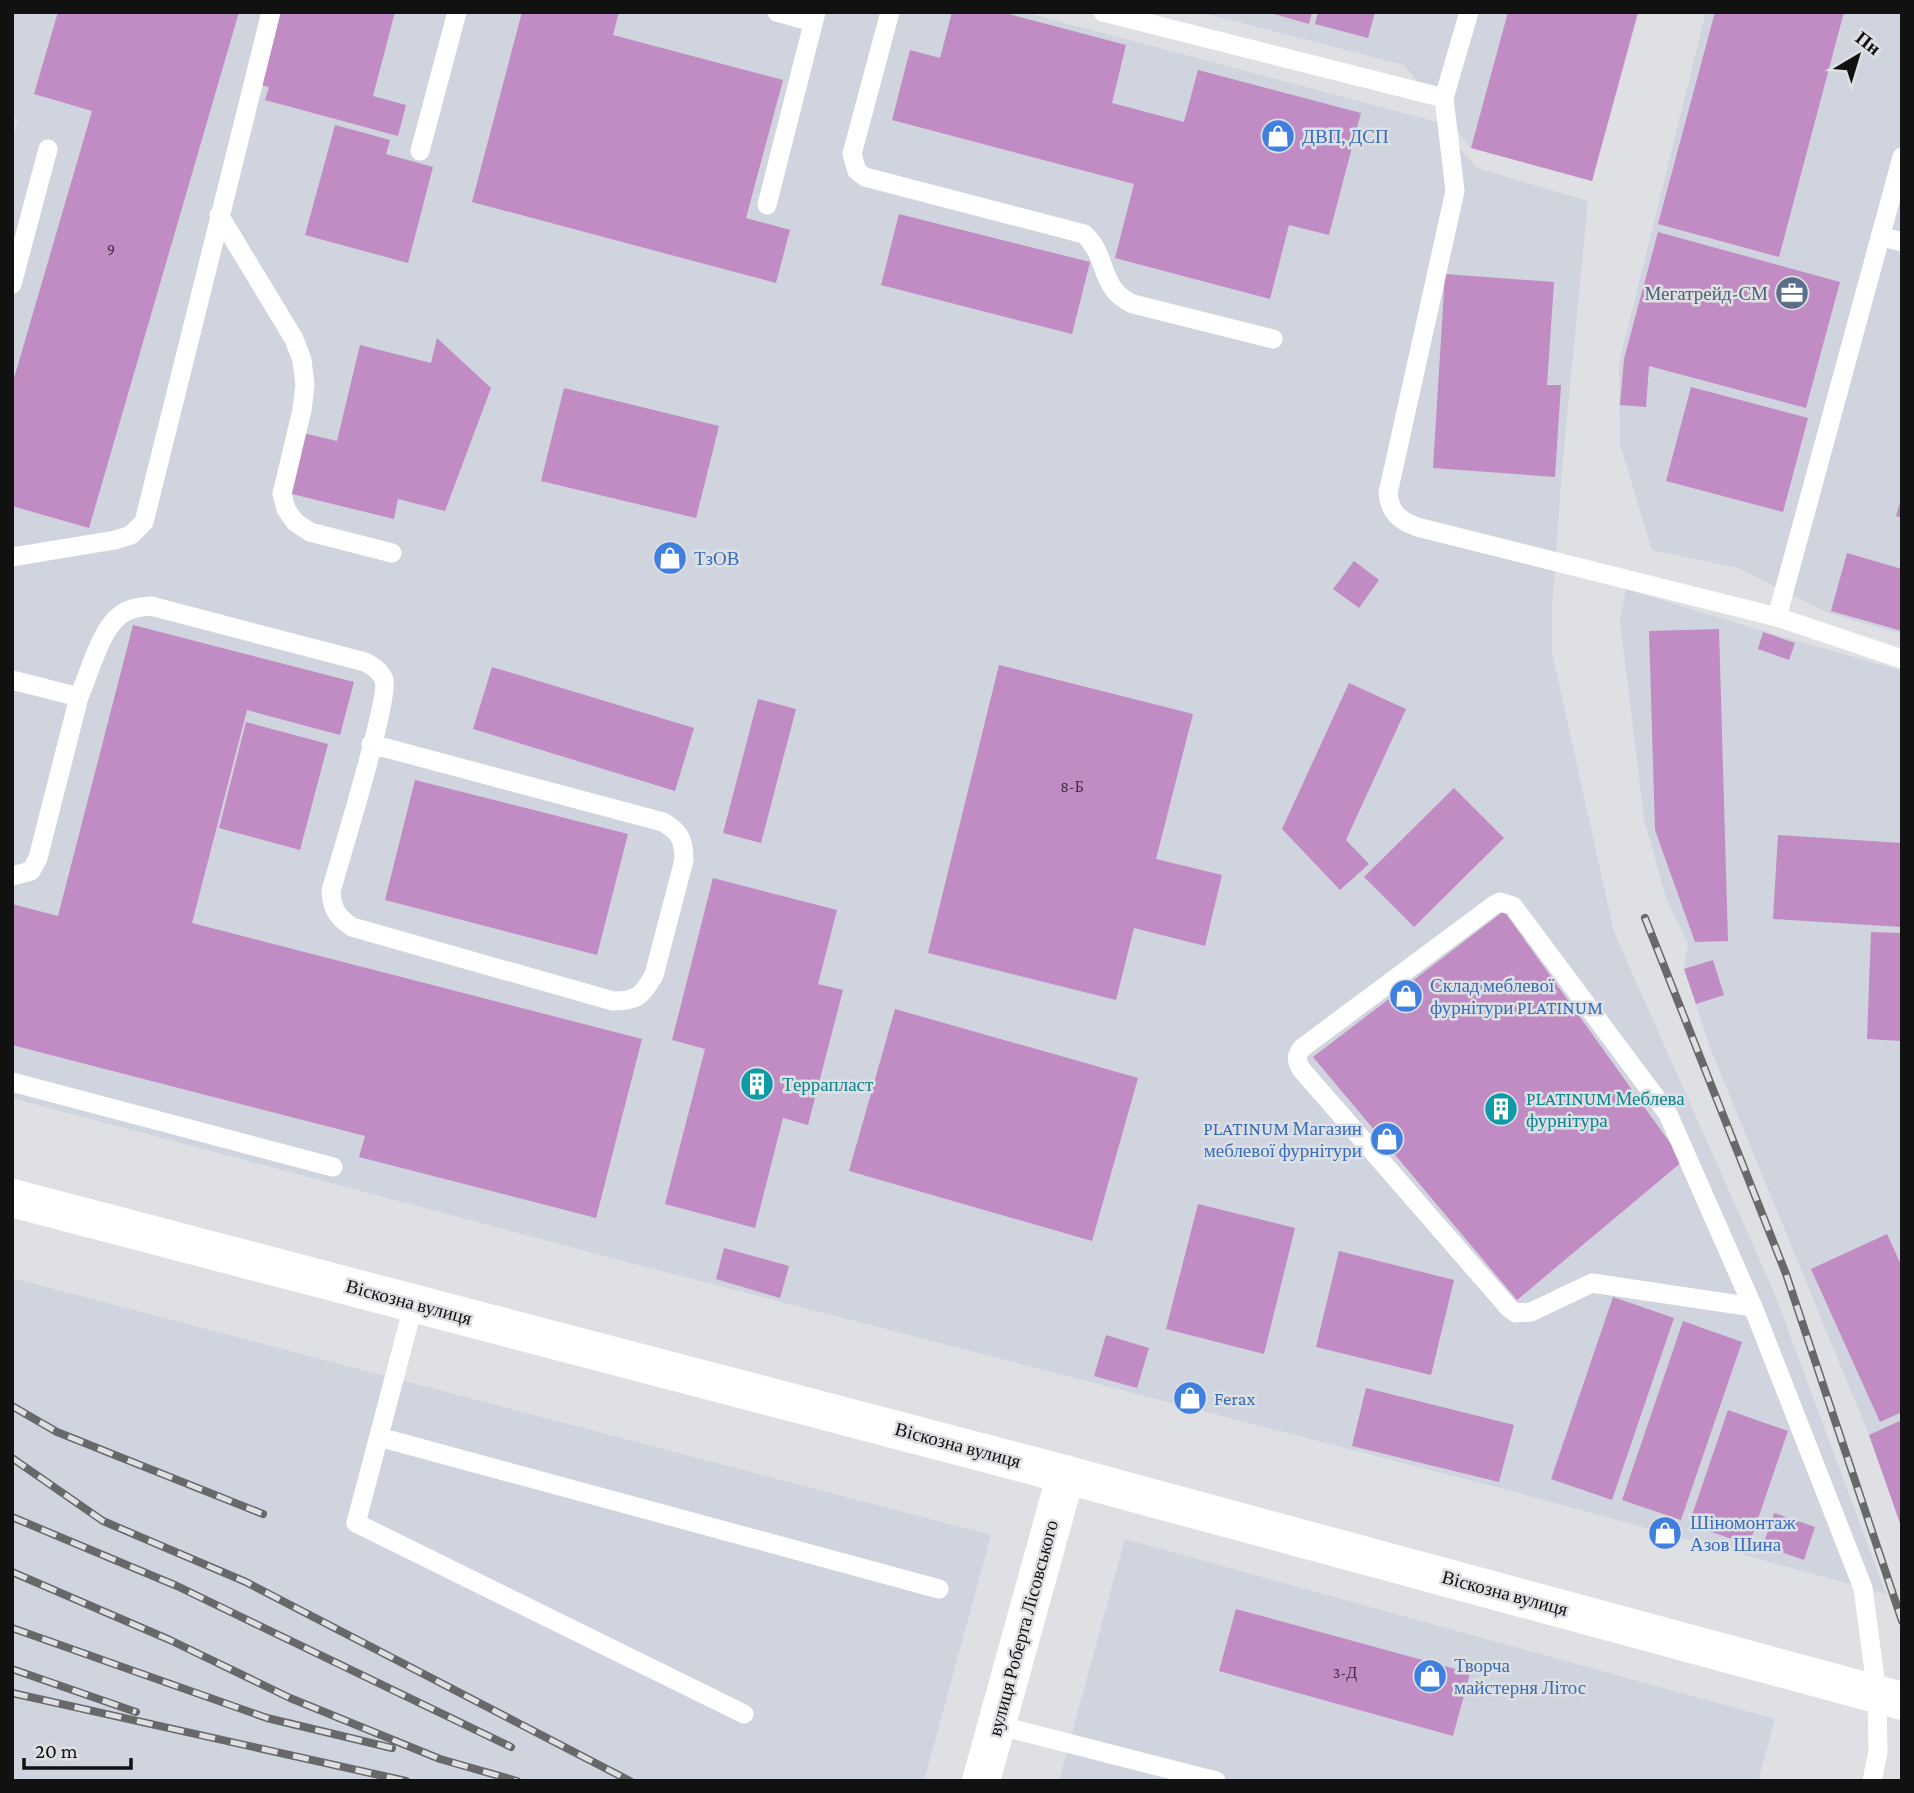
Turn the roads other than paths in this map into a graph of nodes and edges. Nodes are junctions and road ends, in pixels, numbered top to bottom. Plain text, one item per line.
1 (271, 12) edge
2 (457, 12) edge
3 (777, 12) edge
4 (890, 12) edge
5 (1469, 12) edge
6 (1110, 13) edge
7 (814, 17) edge
8 (1444, 98) junction
9 (48, 149) dead end
10 (419, 151) dead end
11 (1902, 157) edge
12 (766, 205) dead end
13 (219, 215) junction
14 (1880, 236) junction
15 (1902, 242) edge
16 (12, 284) edge
17 (1273, 339) dead end
18 (392, 553) dead end
19 (12, 557) edge
20 (1777, 617) junction
21 (1902, 659) edge
22 (12, 680) edge
23 (79, 696) junction
24 (371, 744) junction
25 (12, 876) edge
26 (12, 1082) edge
27 (333, 1167) dead end
28 (12, 1198) edge
29 (414, 1303) junction
30 (1753, 1307) junction
31 (379, 1437) junction
32 (1066, 1474) junction
33 (939, 1589) dead end
34 (1889, 1697) edge
35 (744, 1714) dead end
36 (997, 1725) junction
37 (981, 1781) edge
38 (1216, 1781) edge
39 (1872, 1781) edge

1 - 13 lane
2 - 10 lane
3 - 7 lane
4 - 17 lane
5 - 8 lane
6 - 8 lane
7 - 12 lane
8 - 20 lane
9 - 16 lane
11 - 14 lane
13 - 18 lane
13 - 19 lane
14 - 15 lane
14 - 20 lane
20 - 21 lane
22 - 23 lane
23 - 24 lane
23 - 25 lane
24 - 24 lane
26 - 27 lane
28 - 29 street, Віскозна вулиця
29 - 31 lane
29 - 32 street, Віскозна вулиця
30 - 30 lane
30 - 34 lane
31 - 33 lane
31 - 35 lane
32 - 34 street, Віскозна вулиця
32 - 36 street, вулиця Роберта Лісовського
34 - 39 lane
36 - 37 street, вулиця Роберта Лісовського
36 - 38 lane

